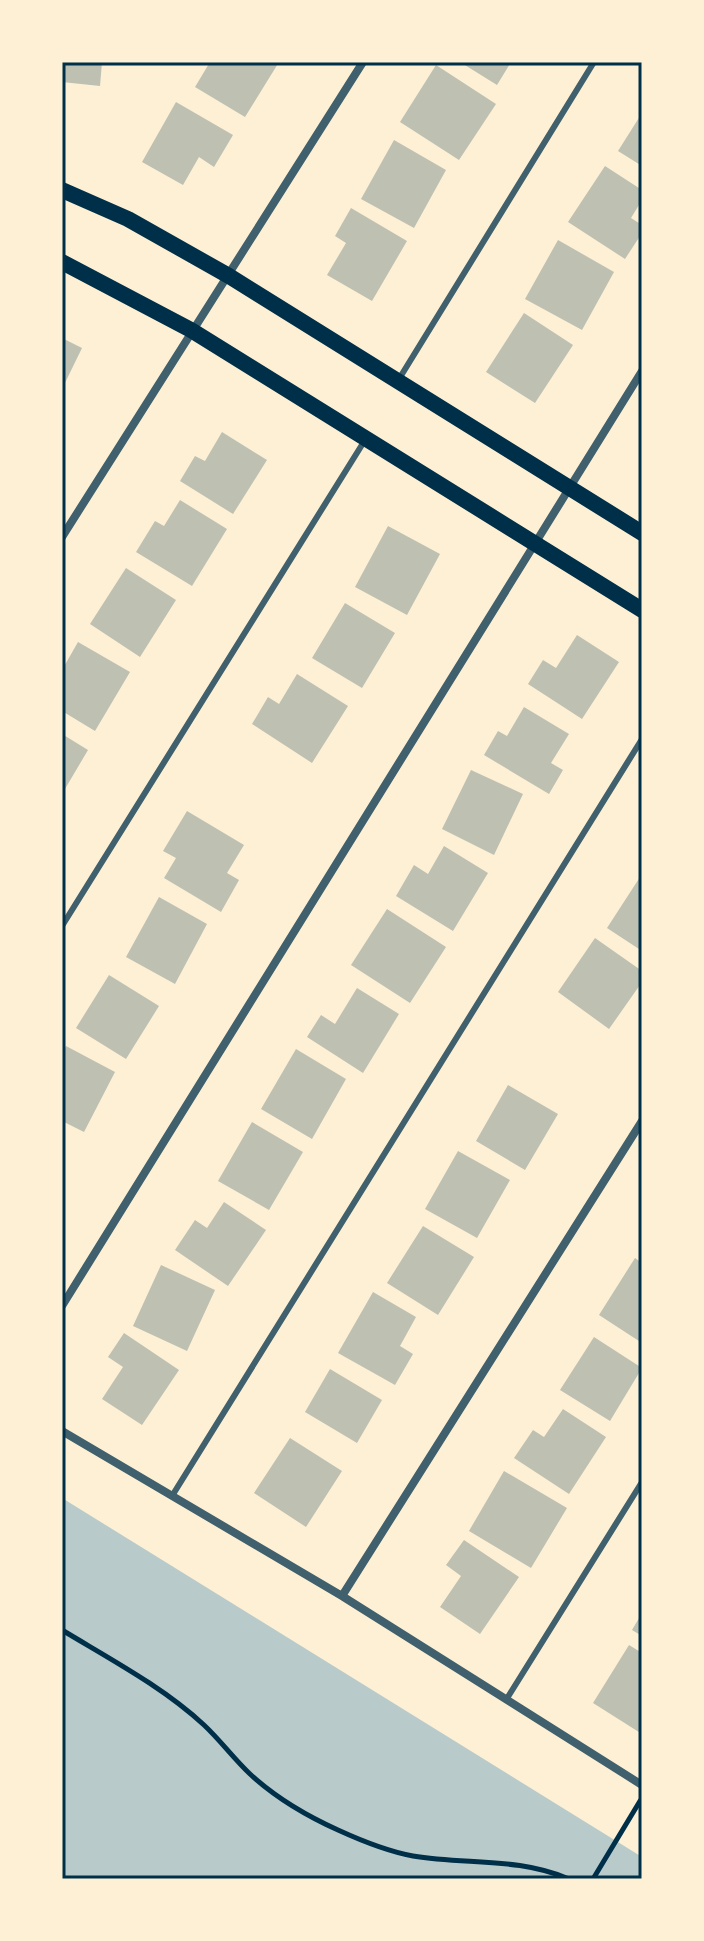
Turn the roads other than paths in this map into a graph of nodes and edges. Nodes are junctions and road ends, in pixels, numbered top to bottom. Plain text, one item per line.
1 (363, 62) edge
2 (594, 62) edge
3 (62, 190) edge
4 (62, 262) edge
5 (229, 276) junction
6 (191, 330) junction
7 (642, 371) edge
8 (397, 382) junction
9 (366, 439) junction
10 (568, 490) junction
11 (642, 533) edge
12 (62, 537) edge
13 (534, 545) junction
14 (642, 610) edge
15 (642, 739) edge
16 (62, 926) edge
17 (642, 1121) edge
18 (62, 1306) edge
19 (62, 1431) edge
20 (642, 1482) edge
21 (172, 1496) junction
22 (342, 1596) junction
23 (506, 1700) junction
24 (642, 1785) edge

1 - 5 street
2 - 8 lane
3 - 5 main road
4 - 6 main road
5 - 6 street
5 - 8 main road
6 - 9 main road
6 - 12 street
7 - 10 street
8 - 10 main road
9 - 13 main road
9 - 16 lane
10 - 11 main road
10 - 13 street
13 - 14 main road
13 - 18 street
15 - 21 lane
17 - 22 street
19 - 21 street
20 - 23 lane
21 - 22 street
22 - 23 street
23 - 24 street

